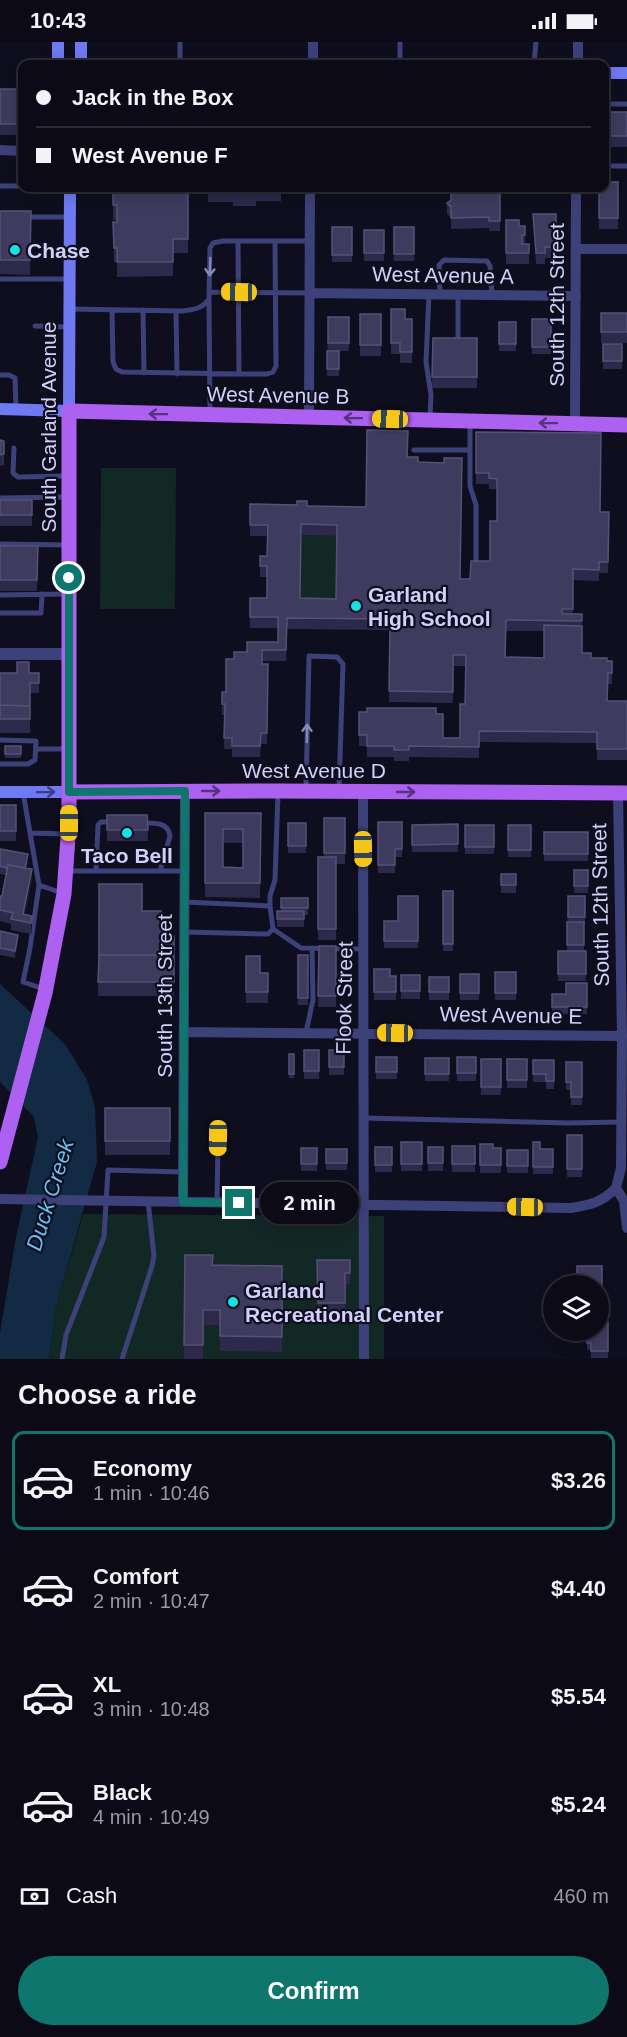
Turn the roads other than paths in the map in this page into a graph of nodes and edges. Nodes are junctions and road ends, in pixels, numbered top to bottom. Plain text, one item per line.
1 (58, 42) edge
2 (81, 42) edge
3 (180, 42) edge
4 (313, 42) edge
5 (399, 42) edge
6 (536, 42) edge
7 (578, 42) edge
8 (58, 60) edge
9 (81, 60) edge
10 (180, 60) edge
11 (313, 60) edge
12 (400, 60) edge
13 (534, 60) edge
14 (578, 60) edge
15 (609, 73) edge
16 (627, 73) edge
17 (18, 93) edge
18 (0, 94) edge
19 (609, 104) edge
20 (627, 104) edge
21 (0, 150) edge
22 (18, 151) edge
23 (609, 166) edge
24 (627, 166) edge
25 (0, 186) edge
26 (18, 186) edge
27 (70, 192) edge
28 (310, 192) edge
29 (576, 192) edge
30 (23, 217) edge
31 (70, 218) junction
32 (238, 241) junction
33 (275, 241) junction
34 (310, 241) junction
35 (576, 249) junction
36 (627, 249) edge
37 (0, 279) edge
38 (70, 279) junction
39 (239, 292) junction
40 (275, 292) junction
41 (310, 293) junction
42 (209, 295) junction
43 (434, 295) junction
44 (458, 295) junction
45 (492, 295) junction
46 (576, 296) junction
47 (70, 309) junction
48 (112, 310) junction
49 (143, 310) junction
50 (176, 311) junction
51 (35, 326) dead end
52 (70, 327) junction
53 (458, 344) edge
54 (144, 373) junction
55 (177, 374) junction
56 (210, 374) junction
57 (239, 374) junction
58 (0, 375) edge
59 (0, 410) edge
60 (16, 410) junction
61 (69, 411) junction
62 (210, 415) junction
63 (309, 417) junction
64 (430, 420) junction
65 (470, 421) junction
66 (575, 423) junction
67 (627, 425) edge
68 (14, 448) dead end
69 (414, 450) dead end
70 (470, 450) junction
71 (69, 476) junction
72 (69, 496) junction
73 (0, 498) edge
74 (0, 544) edge
75 (69, 545) junction
76 (476, 565) edge
77 (42, 594) junction
78 (68, 594) junction
79 (0, 595) edge
80 (0, 613) edge
81 (0, 654) edge
82 (68, 654) junction
83 (0, 740) edge
84 (36, 749) junction
85 (68, 749) junction
86 (0, 764) edge
87 (185, 791) junction
88 (278, 791) junction
89 (306, 791) junction
90 (339, 791) junction
91 (363, 791) junction
92 (0, 792) edge
93 (23, 792) junction
94 (69, 792) junction
95 (622, 793) edge
96 (123, 822) edge
97 (134, 822) edge
98 (31, 833) junction
99 (68, 834) junction
100 (66, 871) junction
101 (96, 871) junction
102 (160, 871) junction
103 (184, 872) junction
104 (39, 885) junction
105 (64, 894) junction
106 (184, 902) junction
107 (270, 906) junction
108 (273, 929) junction
109 (184, 932) junction
110 (312, 948) junction
111 (364, 949) junction
112 (624, 972) edge
113 (46, 991) junction
114 (184, 1032) junction
115 (306, 1032) junction
116 (362, 1032) junction
117 (622, 1036) junction
118 (624, 1068) edge
119 (362, 1118) junction
120 (621, 1122) junction
121 (5, 1130) edge
122 (218, 1138) dead end
123 (624, 1153) edge
124 (0, 1162) edge
125 (184, 1172) junction
126 (616, 1188) junction
127 (0, 1199) edge
128 (107, 1201) junction
129 (148, 1201) junction
130 (183, 1202) junction
131 (217, 1202) junction
132 (363, 1205) junction
133 (627, 1228) edge
134 (62, 1359) edge
135 (122, 1359) edge
136 (364, 1359) edge

1 - 8 main road
2 - 9 main road
3 - 10 lane
4 - 11 street
5 - 12 lane
6 - 13 lane
7 - 14 street
15 - 16 main road
17 - 18 lane
19 - 20 lane
21 - 22 street
23 - 24 lane
25 - 26 lane
27 - 31 main road, South Garland Avenue
28 - 34 street
29 - 35 street, South 12th Street
30 - 31 lane
31 - 38 main road, South Garland Avenue
32 - 33 lane
32 - 39 lane
32 -> 42 lane
33 - 34 lane
33 - 40 lane
34 - 41 street
35 - 36 street
35 - 46 street, South 12th Street
37 - 38 lane
38 - 47 main road, South Garland Avenue
39 - 40 lane
39 - 42 lane
39 - 57 lane
40 - 41 lane
40 - 57 lane
41 - 43 street, West Avenue A
41 - 63 street
42 - 50 lane
42 - 56 lane
43 - 44 street, West Avenue A
43 - 45 lane
43 - 64 lane
44 - 45 street, West Avenue A
44 - 53 lane
45 - 46 street, West Avenue A
46 - 66 street, South 12th Street
47 - 48 lane
47 - 52 main road, South Garland Avenue
48 - 49 lane
48 - 54 lane
49 - 50 lane
49 - 54 lane
50 - 55 lane
51 - 52 lane
52 - 61 main road, South Garland Avenue
54 - 55 lane
55 - 56 lane
56 - 57 lane
56 - 62 lane
58 - 60 lane
59 - 60 main road, West Avenue B
60 - 61 main road, West Avenue B
62 -> 61 main road, West Avenue B
61 - 71 main road, South Garland Avenue
62 - 63 main road, West Avenue B
64 -> 63 main road, West Avenue B
64 - 65 main road, West Avenue B
66 -> 65 main road, West Avenue B
65 - 70 lane
66 - 67 main road, West Avenue B
68 - 71 lane
69 - 70 lane
70 - 76 lane
71 - 72 main road, South Garland Avenue
72 - 73 lane
72 - 75 main road, South Garland Avenue
74 - 75 lane
75 - 78 main road, South Garland Avenue
77 - 78 lane
77 - 79 lane
77 - 80 lane
78 - 82 main road, South Garland Avenue
81 - 82 street
82 - 85 main road, South Garland Avenue
83 - 84 lane
84 - 85 lane
84 - 86 lane
85 - 94 main road, South Garland Avenue
87 -> 88 main road, West Avenue D
87 - 94 main road, West Avenue D
87 - 103 street, South 13th Street
88 - 89 main road, West Avenue D
88 - 107 lane
89 - 90 main road, West Avenue D
89 -> 90 lane
90 - 91 main road, West Avenue D
91 -> 95 main road, West Avenue D
91 - 111 street, Flook Street
92 - 93 main road, West Avenue D
93 -> 94 main road, West Avenue D
93 - 98 lane
94 - 99 main road, South Garland Avenue
95 - 112 street, South 12th Street
96 - 101 lane
97 - 102 lane
98 - 99 lane
98 - 104 lane
99 - 100 main road, South Garland Avenue
100 - 101 lane
100 - 105 main road, South Garland Avenue
101 - 102 lane
102 - 103 lane
103 - 106 street, South 13th Street
104 - 105 lane
104 - 113 lane
105 - 113 main road, South Garland Avenue
106 - 107 lane
106 - 109 street, South 13th Street
107 - 108 lane
108 - 109 lane
108 - 110 lane
109 - 114 street, South 13th Street
110 - 111 lane
110 - 115 lane
111 - 116 street, Flook Street
112 - 117 street, South 12th Street
113 - 121 main road, South Garland Avenue
114 - 115 street, West Avenue E
114 - 125 street, South 13th Street
115 - 116 street, West Avenue E
116 - 117 street, West Avenue E
116 - 119 street, Flook Street
117 - 118 street, South 12th Street
118 - 120 street, South 12th Street
119 - 120 lane
119 - 132 street, Flook Street
120 - 123 street, South 12th Street
121 - 124 main road, South Garland Avenue
122 - 131 lane
123 - 126 street, South 12th Street
125 - 128 lane
125 - 130 street, South 13th Street
126 - 132 street
126 - 133 street, South 12th Street
127 - 128 street
128 - 129 street
128 - 134 lane
129 - 130 street
129 - 135 lane
130 - 131 street
131 - 132 street
132 - 136 street, Flook Street

